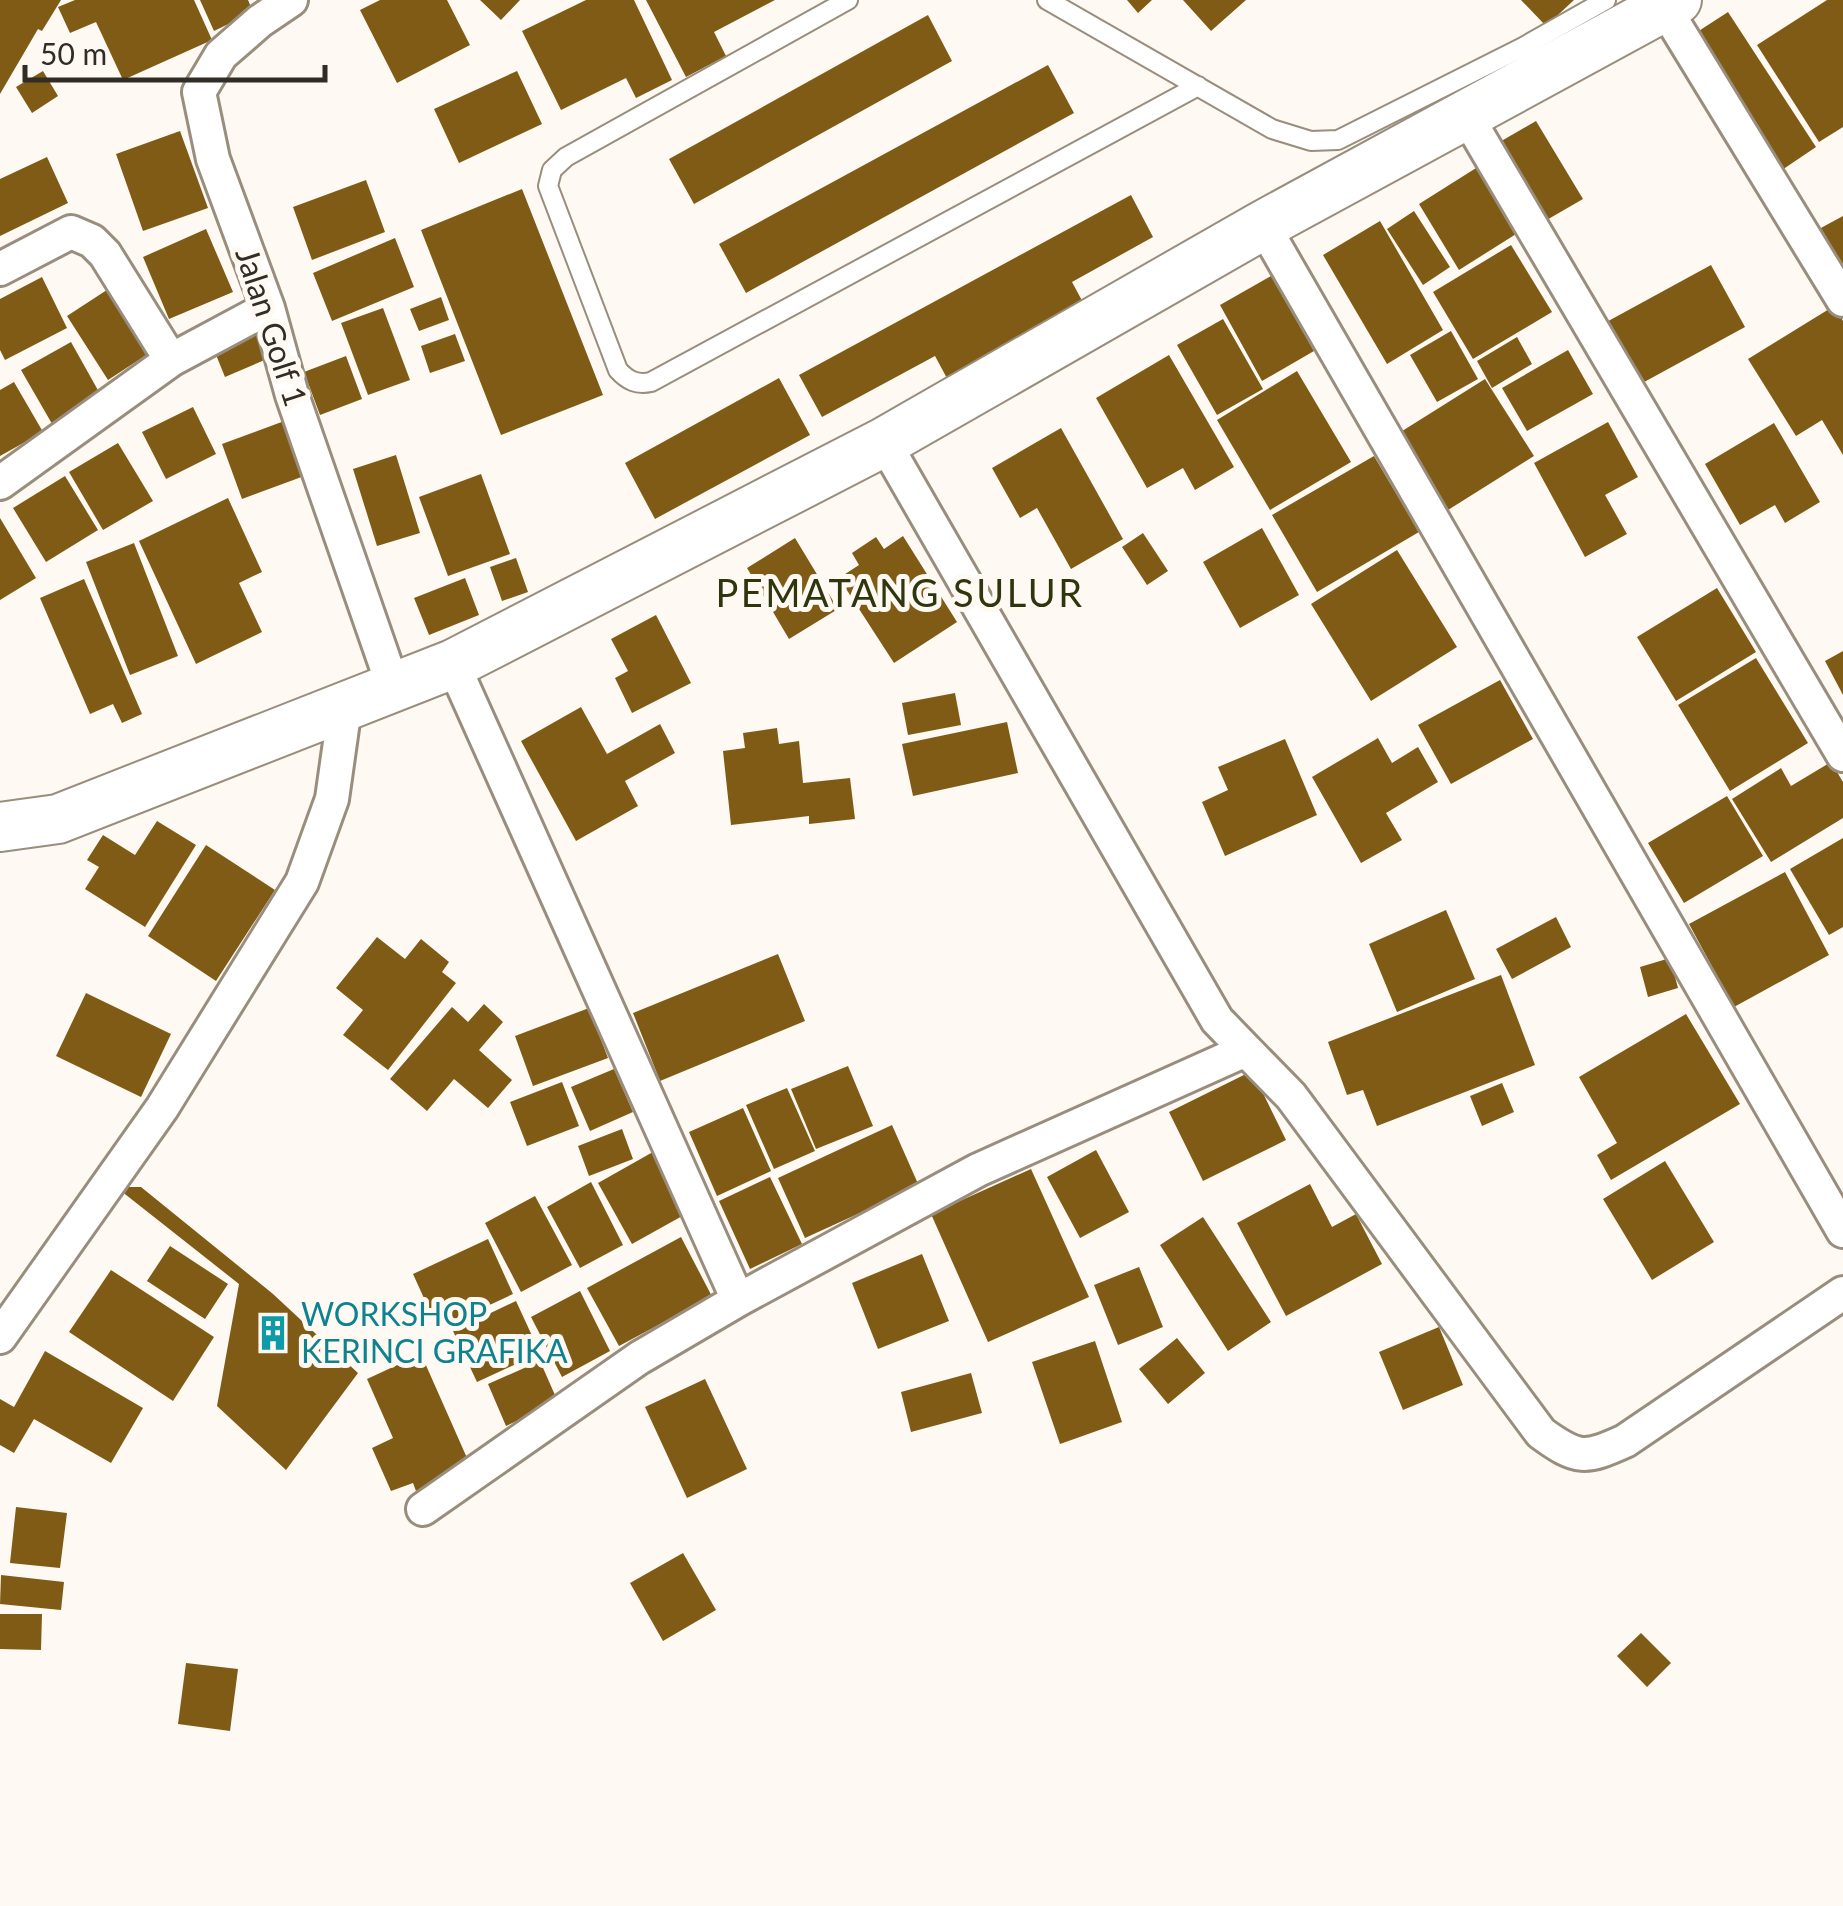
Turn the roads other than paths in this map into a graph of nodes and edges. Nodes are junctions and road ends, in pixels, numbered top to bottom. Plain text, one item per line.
1 (291, 0) edge
2 (848, 0) edge
3 (1047, 0) edge
4 (1606, 0) edge
5 (1670, 4) edge
6 (1198, 86) junction
7 (1466, 115) junction
8 (1263, 224) junction
9 (0, 269) edge
10 (1843, 300) edge
11 (268, 308) junction
12 (171, 360) junction
13 (884, 442) junction
14 (0, 483) edge
15 (454, 664) junction
16 (393, 686) junction
17 (345, 708) junction
18 (1843, 755) edge
19 (0, 826) edge
20 (1246, 1050) junction
21 (1843, 1231) edge
22 (1843, 1293) edge
23 (738, 1300) junction
24 (0, 1336) edge
25 (423, 1509) dead end

1 - 11 street, Jalan Golf 1
2 - 6 lane
3 - 6 lane
4 - 6 lane
5 - 7 street
5 - 10 street
7 - 8 street
7 - 18 street
8 - 13 street
8 - 21 street
9 - 12 street
11 - 12 street
11 - 16 street, Jalan Golf 1
12 - 14 street
13 - 15 street
13 - 20 street
15 - 16 street
15 - 23 street
16 - 17 street
17 - 19 street
17 - 24 street
20 - 22 street
20 - 23 street
23 - 25 street

